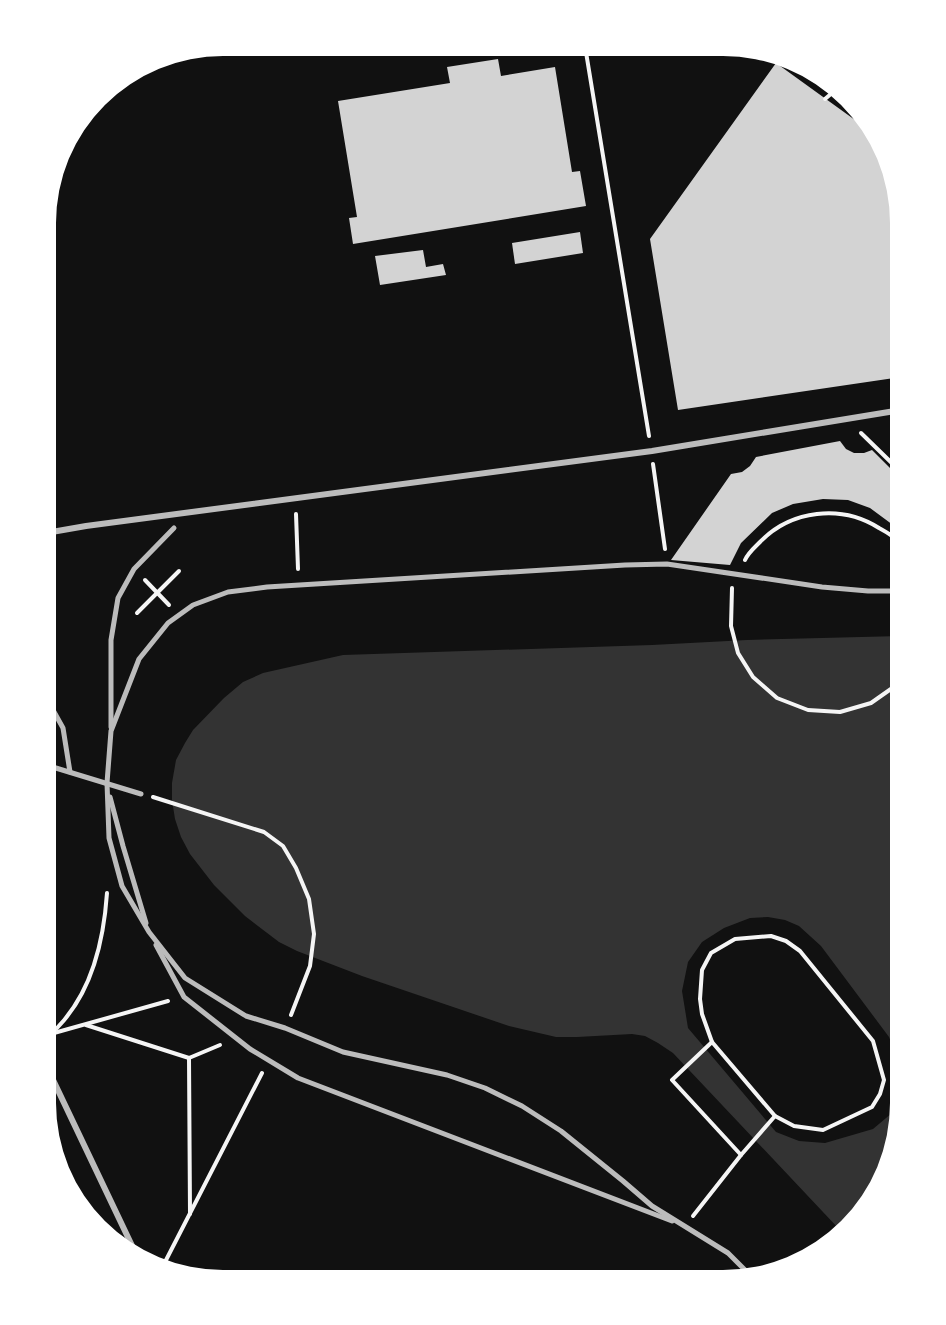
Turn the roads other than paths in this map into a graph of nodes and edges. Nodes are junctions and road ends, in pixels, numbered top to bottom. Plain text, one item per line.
1 (890, 412) edge
2 (174, 528) dead end
3 (55, 532) edge
4 (890, 591) edge
5 (55, 714) edge
6 (111, 731) junction
7 (55, 768) edge
8 (70, 772) junction
9 (107, 783) junction
10 (141, 794) road end
11 (148, 932) junction
12 (55, 1084) edge
13 (685, 1226) junction
14 (130, 1241) edge
15 (743, 1268) edge

1 - 3 street
2 - 6 street
4 - 6 street
5 - 8 street
6 - 9 street
7 - 8 street
8 - 9 street
9 - 10 street
9 - 11 street
9 - 11 street
11 - 13 street
11 - 13 street
12 - 14 street
13 - 15 street

